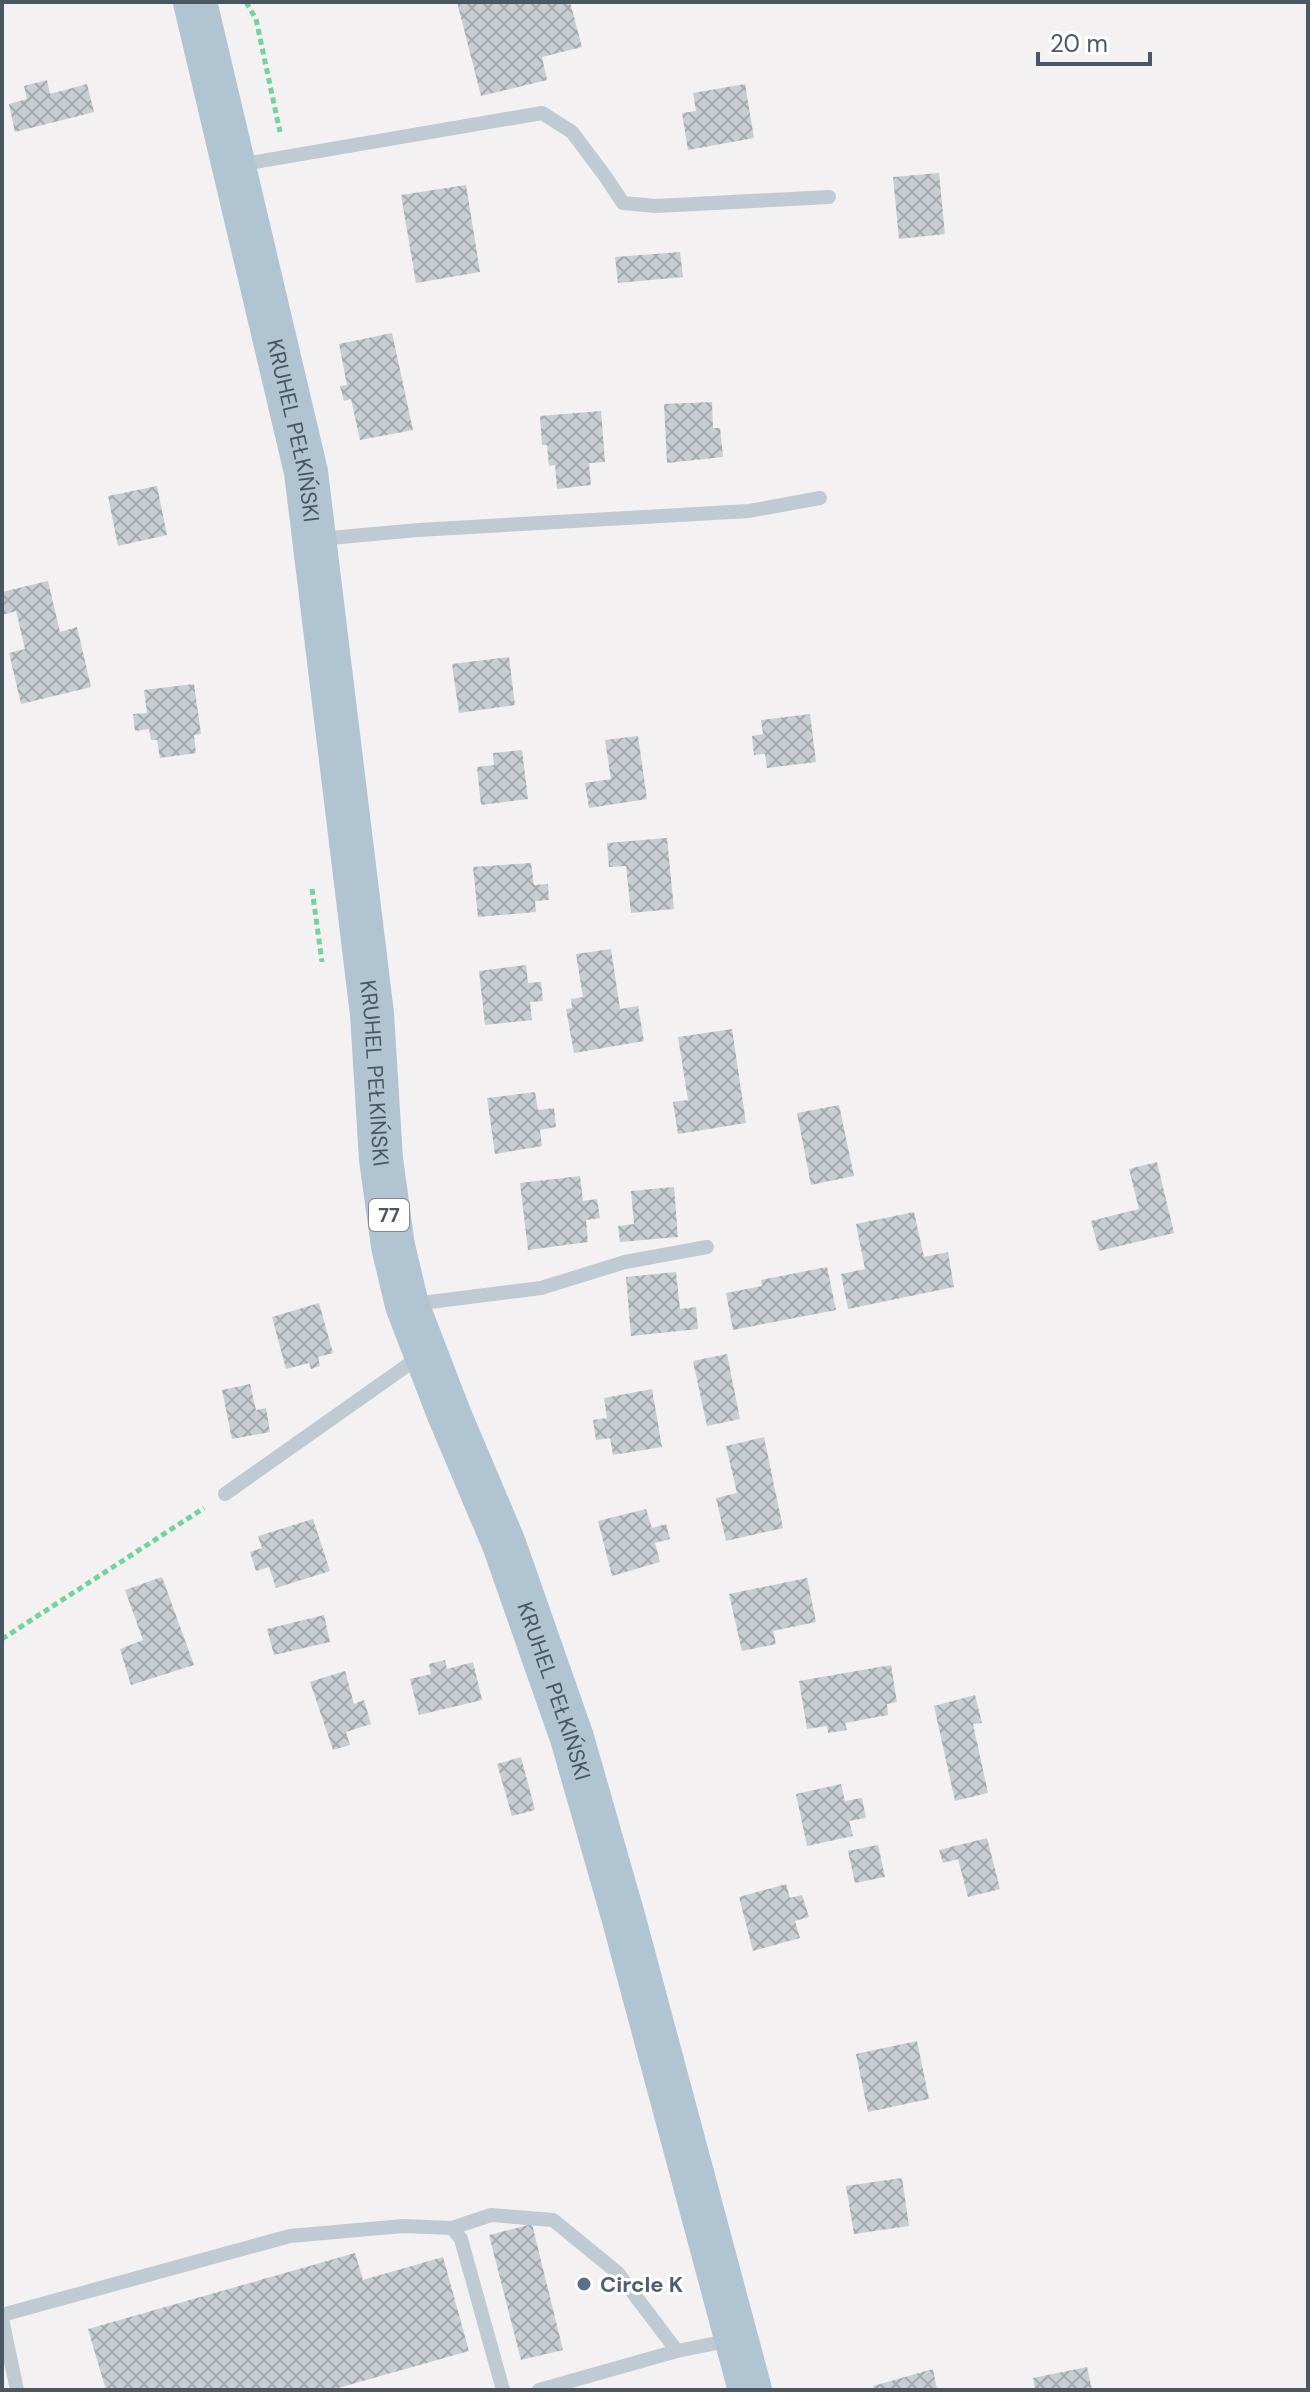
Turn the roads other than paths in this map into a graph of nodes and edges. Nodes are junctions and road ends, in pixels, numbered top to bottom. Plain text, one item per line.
1 (195, 2) edge
2 (233, 166) junction
3 (829, 197) dead end
4 (820, 498) dead end
5 (314, 540) junction
6 (707, 1247) dead end
7 (407, 1305) junction
8 (426, 1353) junction
9 (225, 1494) road end
10 (452, 2228) junction
11 (2, 2317) edge
12 (736, 2339) junction
13 (677, 2351) junction
14 (17, 2390) edge
15 (503, 2390) edge
16 (539, 2390) edge
17 (750, 2390) edge

1 - 2 main road, KRUHEL PEŁKIŃSKI / 77
2 - 3 lane
2 - 5 main road, KRUHEL PEŁKIŃSKI / 77
4 - 5 lane
5 - 7 main road, KRUHEL PEŁKIŃSKI / 77
6 - 7 lane
7 - 8 main road, KRUHEL PEŁKIŃSKI / 77
8 - 9 lane
8 - 12 main road, KRUHEL PEŁKIŃSKI / 77
10 - 11 lane
10 - 13 lane
10 - 15 lane
11 - 14 lane
12 - 13 lane
12 - 17 main road, KRUHEL PEŁKIŃSKI / 77
13 - 16 lane

